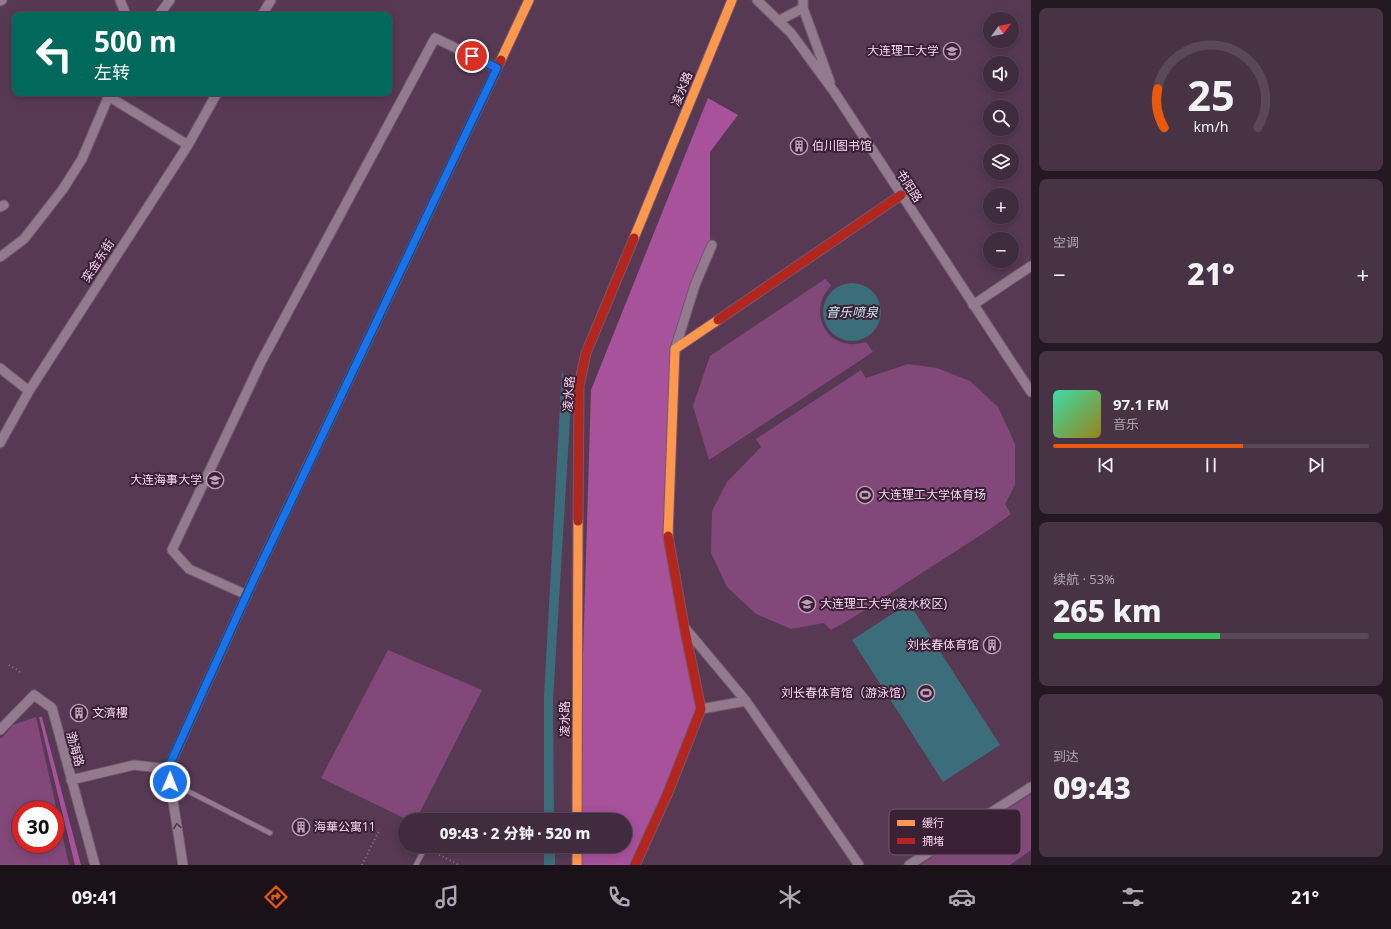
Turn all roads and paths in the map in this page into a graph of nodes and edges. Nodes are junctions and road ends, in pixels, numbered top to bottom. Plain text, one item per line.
1 (120, 0) edge
2 (170, 0) edge
3 (271, 0) edge
4 (529, 0) edge
5 (732, 0) edge
6 (757, 0) edge
7 (803, 4) edge
8 (125, 12) edge
9 (161, 12) edge
10 (264, 12) edge
11 (778, 21) junction
12 (497, 68) junction
13 (835, 93) junction
14 (109, 96) edge
15 (111, 96) edge
16 (215, 96) edge
17 (188, 145) junction
18 (901, 196) junction
19 (712, 245) dead end
20 (0, 257) edge
21 (1031, 266) edge
22 (973, 305) junction
23 (675, 349) junction
24 (0, 368) edge
25 (29, 391) junction
26 (1031, 392) edge
27 (0, 443) edge
28 (247, 595) junction
29 (684, 626) junction
30 (9, 665) dead end
31 (22, 673) dead end
32 (746, 701) junction
33 (701, 709) junction
34 (0, 730) edge
35 (168, 769) junction
36 (71, 780) junction
37 (170, 782) junction
38 (1031, 787) edge
39 (997, 809) edge
40 (577, 813) edge
41 (380, 829) dead end
42 (270, 833) dead end
43 (422, 853) edge
44 (435, 853) edge
45 (577, 853) edge
46 (925, 855) edge
47 (95, 865) edge
48 (183, 865) edge
49 (362, 865) edge
50 (416, 865) edge
51 (459, 865) edge
52 (577, 865) edge
53 (635, 865) edge
54 (859, 865) edge
55 (909, 865) edge

1 - 8 street
2 - 9 street
3 - 10 street
4 - 12 street
5 - 40 street, 凌水路
6 - 11 street, 书阳路
7 - 11 street
7 - 13 street
11 - 13 street, 书阳路
12 - 28 street
12 - 28 street
13 - 18 street, 书阳路
14 - 20 street
15 - 17 street
16 - 17 street, 栾金东街
17 - 25 street, 栾金东街
18 - 22 street, 书阳路
18 - 23 street
19 - 23 street
21 - 22 street
22 - 26 street, 书阳路
23 - 29 street
24 - 25 street
25 - 27 street, 栾金东街
28 - 35 street
29 - 32 street
29 - 33 street
30 - 31 path
32 - 33 street
32 - 54 street
33 - 53 street
34 - 36 street, 渤海路
35 - 36 street
35 - 37 street
36 - 47 street, 渤海路
37 - 42 lane
48 -> 37 street
38 - 39 street
41 - 49 path
43 - 50 lane
44 - 51 path
45 - 52 street
46 - 55 street

